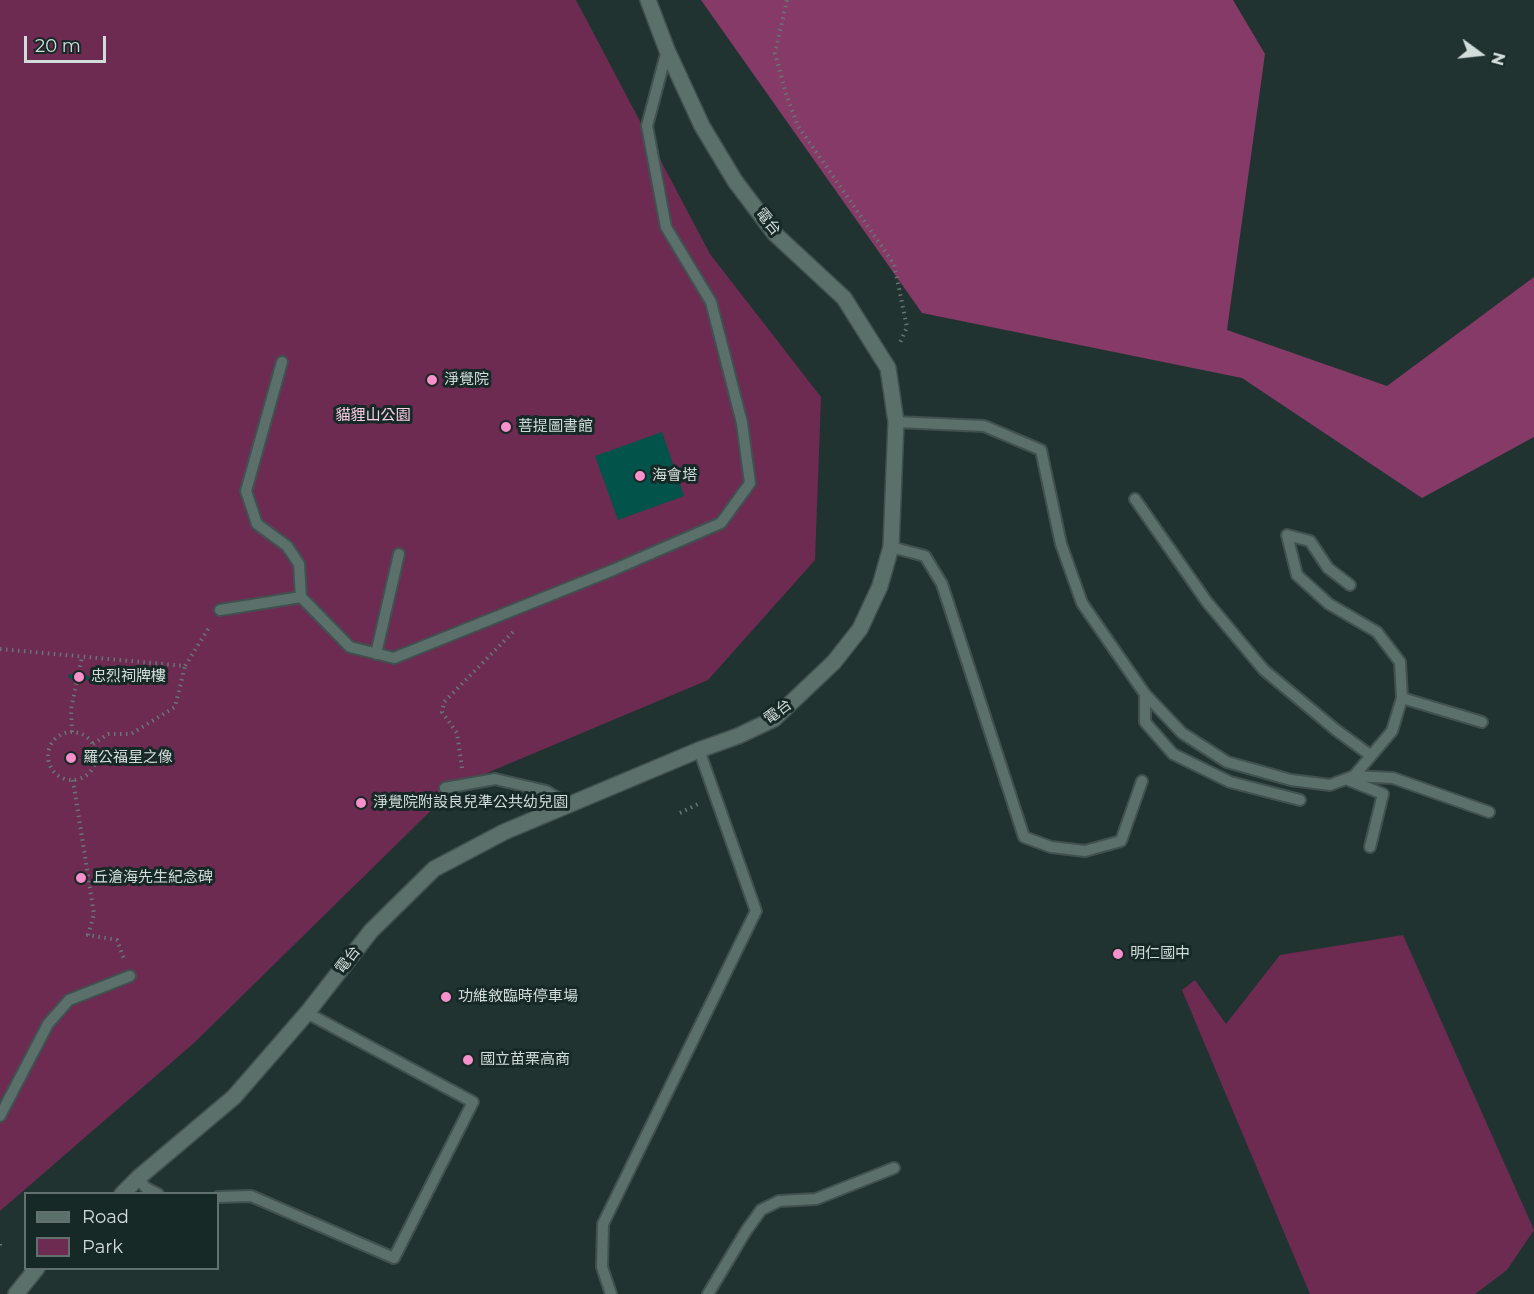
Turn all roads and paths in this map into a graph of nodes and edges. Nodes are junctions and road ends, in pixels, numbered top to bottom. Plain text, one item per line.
1 (648, 0) edge
2 (787, 0) edge
3 (667, 50) junction
4 (282, 362) dead end
5 (888, 368) junction
6 (896, 422) junction
7 (1135, 499) dead end
8 (891, 547) junction
9 (399, 554) dead end
10 (1350, 585) dead end
11 (301, 597) junction
12 (516, 609) junction
13 (220, 610) joint
14 (0, 649) edge
15 (375, 654) junction
16 (82, 657) junction
17 (185, 666) junction
18 (1145, 694) junction
19 (1402, 698) junction
20 (1482, 722) dead end
21 (72, 732) junction
22 (93, 744) junction
23 (699, 750) junction
24 (1370, 755) junction
25 (1350, 777) junction
26 (73, 780) junction
27 (1142, 781) dead end
28 (473, 784) junction
29 (445, 788) dead end
30 (1300, 801) dead end
31 (569, 806) junction
32 (1489, 812) dead end
33 (1370, 847) dead end
34 (130, 976) joint
35 (307, 1013) junction
36 (0, 1116) edge
37 (894, 1168) dead end
38 (138, 1178) junction
39 (124, 1192) edge
40 (154, 1192) edge
41 (219, 1197) edge
42 (36, 1270) edge
43 (16, 1294) edge
44 (611, 1294) edge
45 (708, 1294) edge

1 - 3 street, 電台
2 - 5 path
3 - 5 street, 電台
3 - 12 lane
4 - 11 lane
5 - 6 street, 電台
6 - 8 street, 電台
6 - 18 lane
7 - 24 lane
8 - 23 street, 電台
8 - 27 lane
9 - 15 lane
10 - 19 lane
11 - 13 lane
11 - 15 lane
12 - 15 lane
12 - 28 path
13 - 17 path
14 - 16 path
16 - 17 path
16 - 21 path
17 - 22 path
18 - 25 lane
18 - 30 lane
19 - 20 lane
19 - 24 lane
21 - 22 path
21 - 26 path
22 - 26 path
23 - 31 street, 電台
23 - 44 lane
24 - 25 lane
25 - 32 lane
25 - 33 lane
26 - 34 path
28 - 29 lane
28 - 31 lane
31 - 35 street, 電台
34 - 36 lane
35 - 38 street, 電台
35 - 41 lane
37 - 45 lane
38 - 39 street, 電台
38 - 40 lane
42 - 43 street

